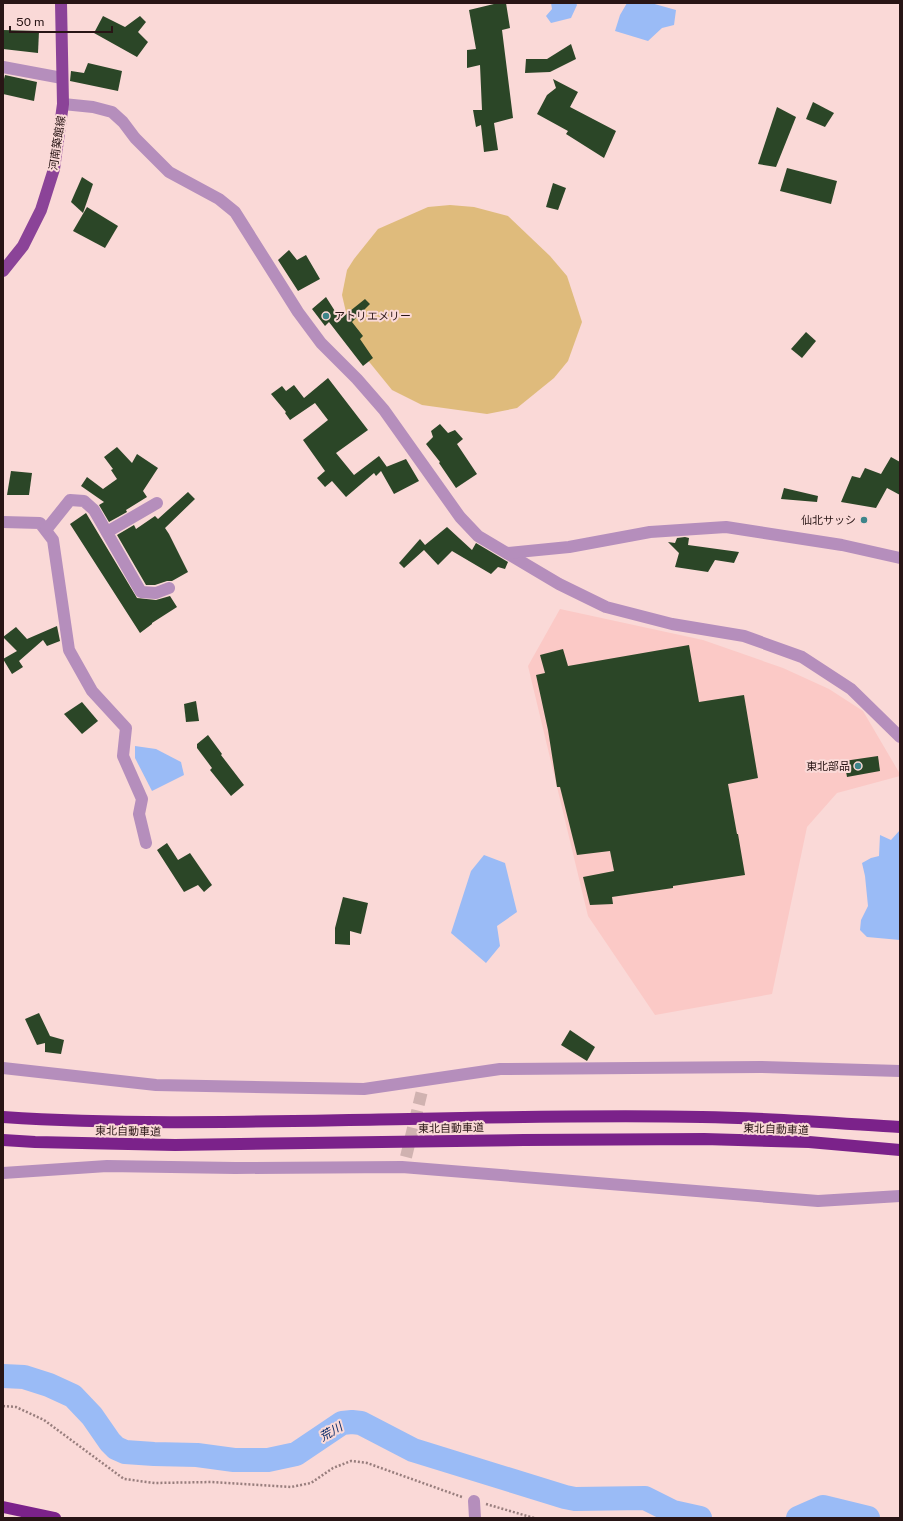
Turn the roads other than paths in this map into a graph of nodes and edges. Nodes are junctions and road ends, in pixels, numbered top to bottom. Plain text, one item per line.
1 (61, 3) edge
2 (3, 67) edge
3 (62, 78) junction
4 (63, 104) junction
5 (3, 271) edge
6 (157, 503) dead end
7 (3, 522) edge
8 (46, 530) junction
9 (106, 532) junction
10 (507, 553) junction
11 (900, 558) edge
12 (169, 588) dead end
13 (900, 737) edge
14 (146, 843) dead end
15 (3, 1068) edge
16 (900, 1071) edge
17 (3, 1117) edge
18 (900, 1127) edge
19 (3, 1140) edge
20 (900, 1150) edge
21 (3, 1173) edge
22 (900, 1196) edge
23 (474, 1501) road end
24 (3, 1507) edge
25 (56, 1518) edge
26 (474, 1518) edge

1 - 3 main road, 河南築館線
2 - 3 street
3 - 4 main road, 河南築館線
4 - 5 main road, 河南築館線
4 - 10 street
6 - 9 street
7 - 8 street
8 - 9 street
8 - 14 street
9 - 12 street
10 - 11 street
10 - 13 street
15 - 16 street
17 - 18 highway, 東北自動車道
19 - 20 highway, 東北自動車道
21 - 22 street
23 - 26 street
24 - 25 highway

